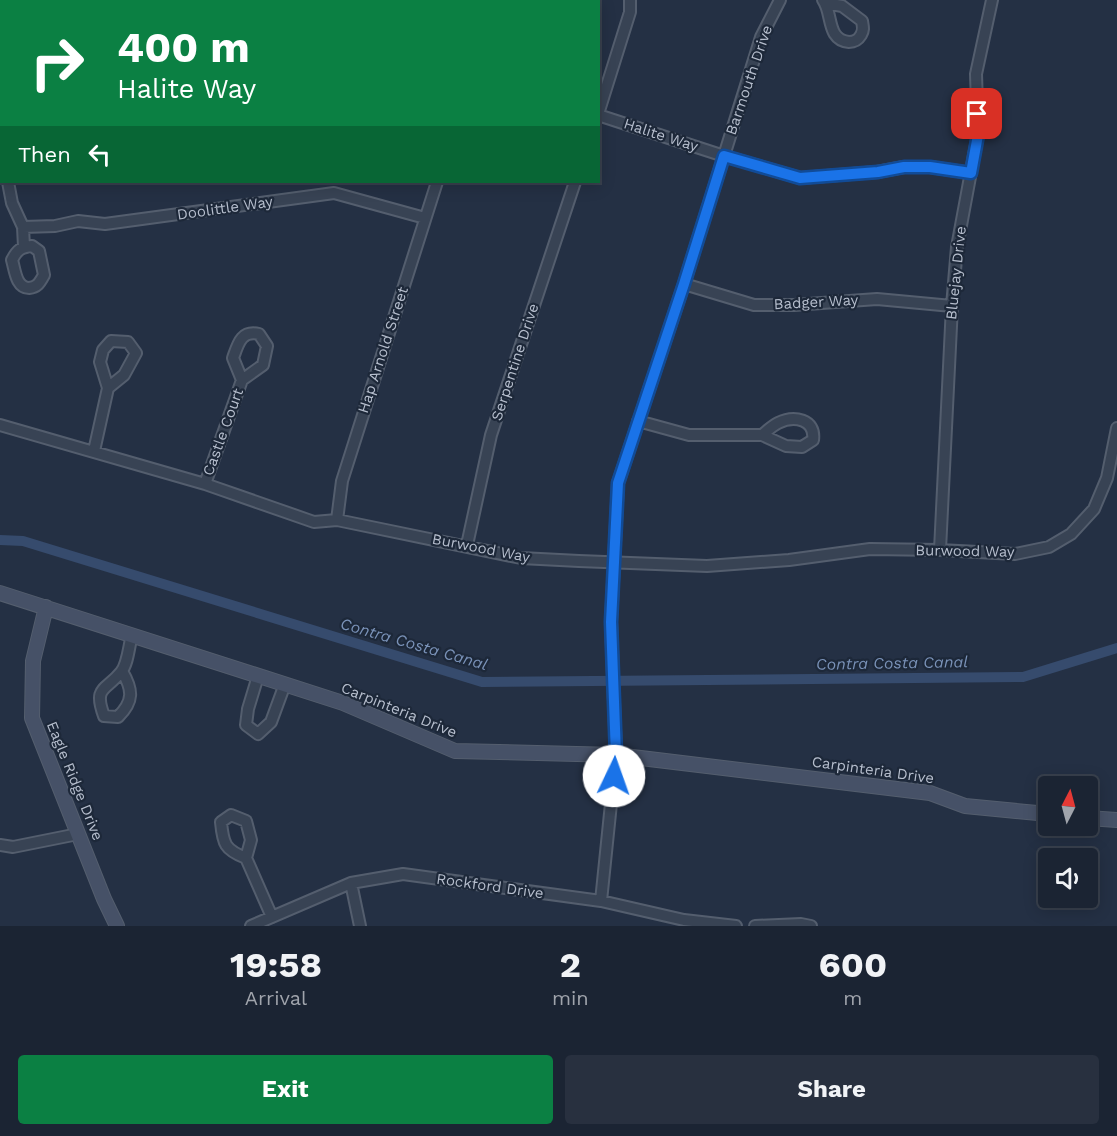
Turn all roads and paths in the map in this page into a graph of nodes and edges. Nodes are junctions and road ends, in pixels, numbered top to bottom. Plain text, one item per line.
1 (630, 0) edge
2 (780, 0) edge
3 (992, 0) edge
4 (600, 109) edge
5 (600, 116) edge
6 (724, 156) junction
7 (971, 173) junction
8 (8, 183) edge
9 (437, 183) edge
10 (575, 183) edge
11 (425, 218) junction
12 (23, 227) junction
13 (24, 247) dead end
14 (684, 284) junction
15 (952, 306) junction
16 (242, 380) dead end
17 (108, 388) dead end
18 (638, 421) junction
19 (0, 425) edge
20 (1117, 428) edge
21 (762, 435) dead end
22 (1116, 443) edge
23 (94, 451) junction
24 (205, 484) junction
25 (337, 520) junction
26 (467, 545) junction
27 (940, 549) junction
28 (613, 562) junction
29 (0, 593) edge
30 (46, 607) junction
31 (132, 635) junction
32 (122, 671) dead end
33 (258, 676) junction
34 (285, 684) junction
35 (616, 755) junction
36 (1038, 813) edge
37 (1098, 819) edge
38 (1117, 820) edge
39 (78, 834) junction
40 (0, 846) edge
41 (246, 858) dead end
42 (351, 883) junction
43 (600, 901) junction
44 (272, 917) junction
45 (117, 926) edge
46 (251, 926) edge
47 (360, 926) edge
48 (736, 926) edge
49 (755, 926) edge
50 (811, 926) edge

1 - 4 street
2 - 6 street, Barmouth Drive
3 - 7 street, Bluejay Drive
5 - 6 street, Halite Way
6 - 7 street, Halite Way
6 - 14 street, Barmouth Drive
7 - 15 street, Bluejay Drive
8 - 12 street
9 - 11 street, Hap Arnold Street
10 - 26 street, Serpentine Drive
11 - 12 street, Doolittle Way
11 - 25 street, Hap Arnold Street
12 - 13 street
14 - 15 street, Badger Way
14 - 18 street, Barmouth Drive
15 - 27 street, Bluejay Drive
16 - 24 street, Castle Court
17 - 23 street
18 - 21 street
18 - 28 street, Barmouth Drive
19 - 23 street, Burwood Way
20 - 22 street, Burwood Way
22 - 27 street, Burwood Way
23 - 24 street, Burwood Way
24 - 25 street, Burwood Way
25 - 26 street, Burwood Way
26 - 28 street, Burwood Way
27 - 28 street, Burwood Way
28 - 35 street, Barmouth Drive
29 - 30 street, Carpinteria Drive
30 - 31 street, Carpinteria Drive
30 - 39 street, Eagle Ridge Drive
31 - 32 street
31 - 33 street, Carpinteria Drive
33 - 34 street, Carpinteria Drive
33 - 34 street
34 - 35 street, Carpinteria Drive
35 - 36 street, Carpinteria Drive
35 - 43 street, Barmouth Drive
37 - 38 street
39 - 40 street
39 - 45 street, Eagle Ridge Drive
41 - 44 street
42 - 43 street, Rockford Drive
42 - 44 street, Rockford Drive
42 - 47 street
43 - 48 street, Rockford Drive
44 - 46 street, Rockford Drive
49 - 50 street

